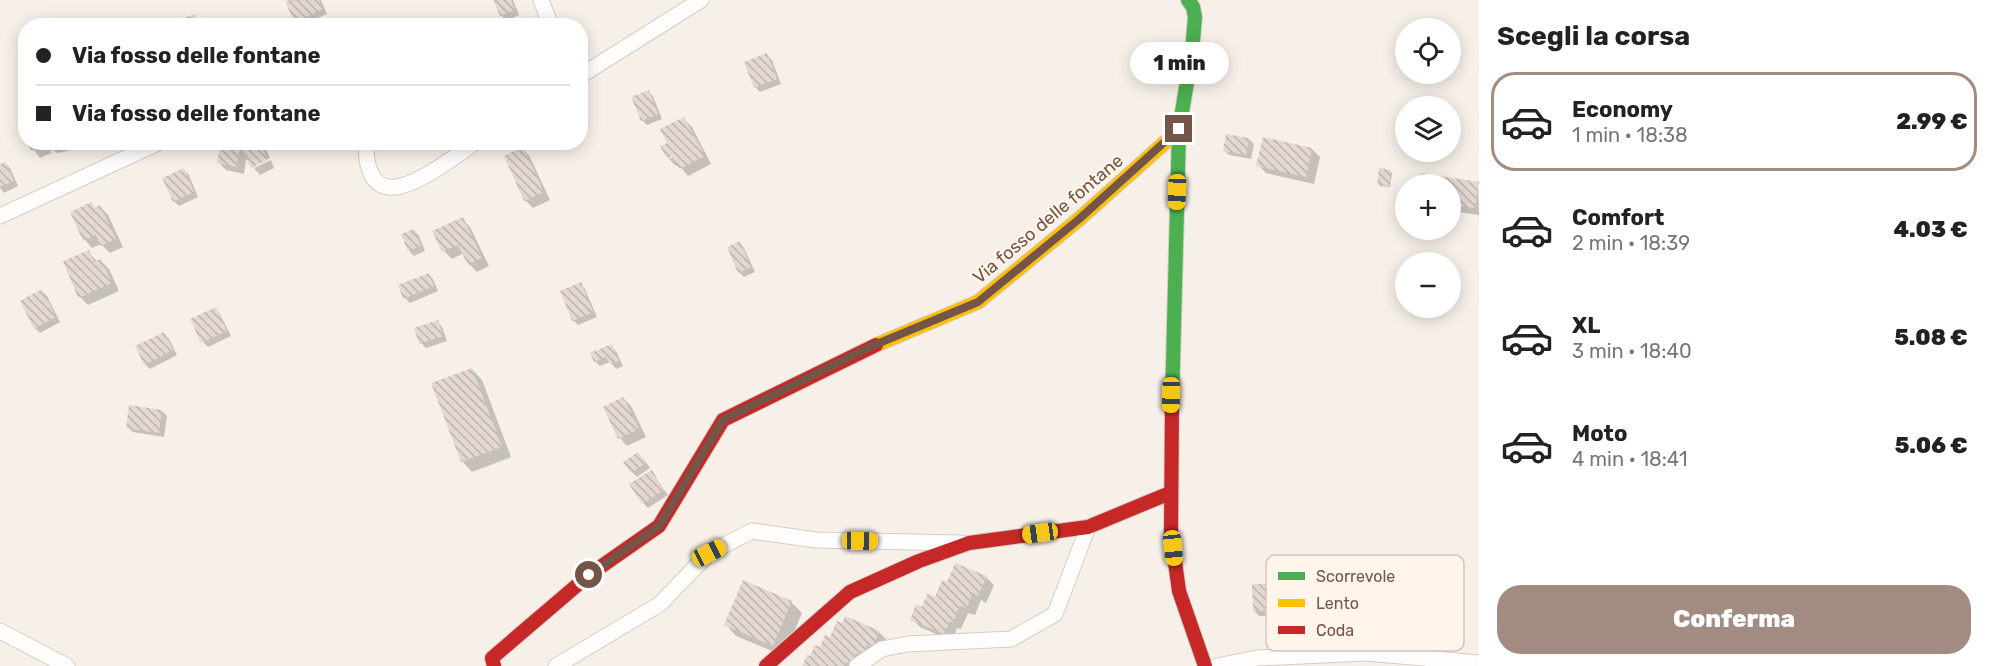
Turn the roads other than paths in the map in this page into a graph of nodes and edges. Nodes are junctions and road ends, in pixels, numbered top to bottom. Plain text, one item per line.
1 (541, 0) edge
2 (701, 0) edge
3 (1188, 0) edge
4 (548, 18) edge
5 (588, 71) edge
6 (1179, 129) junction
7 (143, 150) edge
8 (366, 150) edge
9 (463, 150) edge
10 (0, 216) edge
11 (1170, 493) junction
12 (1088, 526) junction
13 (969, 543) junction
14 (0, 631) edge
15 (1479, 663) edge
16 (67, 666) edge
17 (494, 666) edge
18 (556, 666) edge
19 (766, 666) edge
20 (857, 666) edge
21 (1205, 666) edge
22 (1217, 666) edge

1 - 4 street
2 - 5 street
3 - 6 street
6 - 11 street
6 - 17 street, Via fosso delle fontane
7 - 10 street
8 - 9 street
11 - 12 street
11 - 21 street
12 - 13 street
12 - 20 street
13 - 18 street
13 - 19 street
14 - 16 street
15 - 22 street

